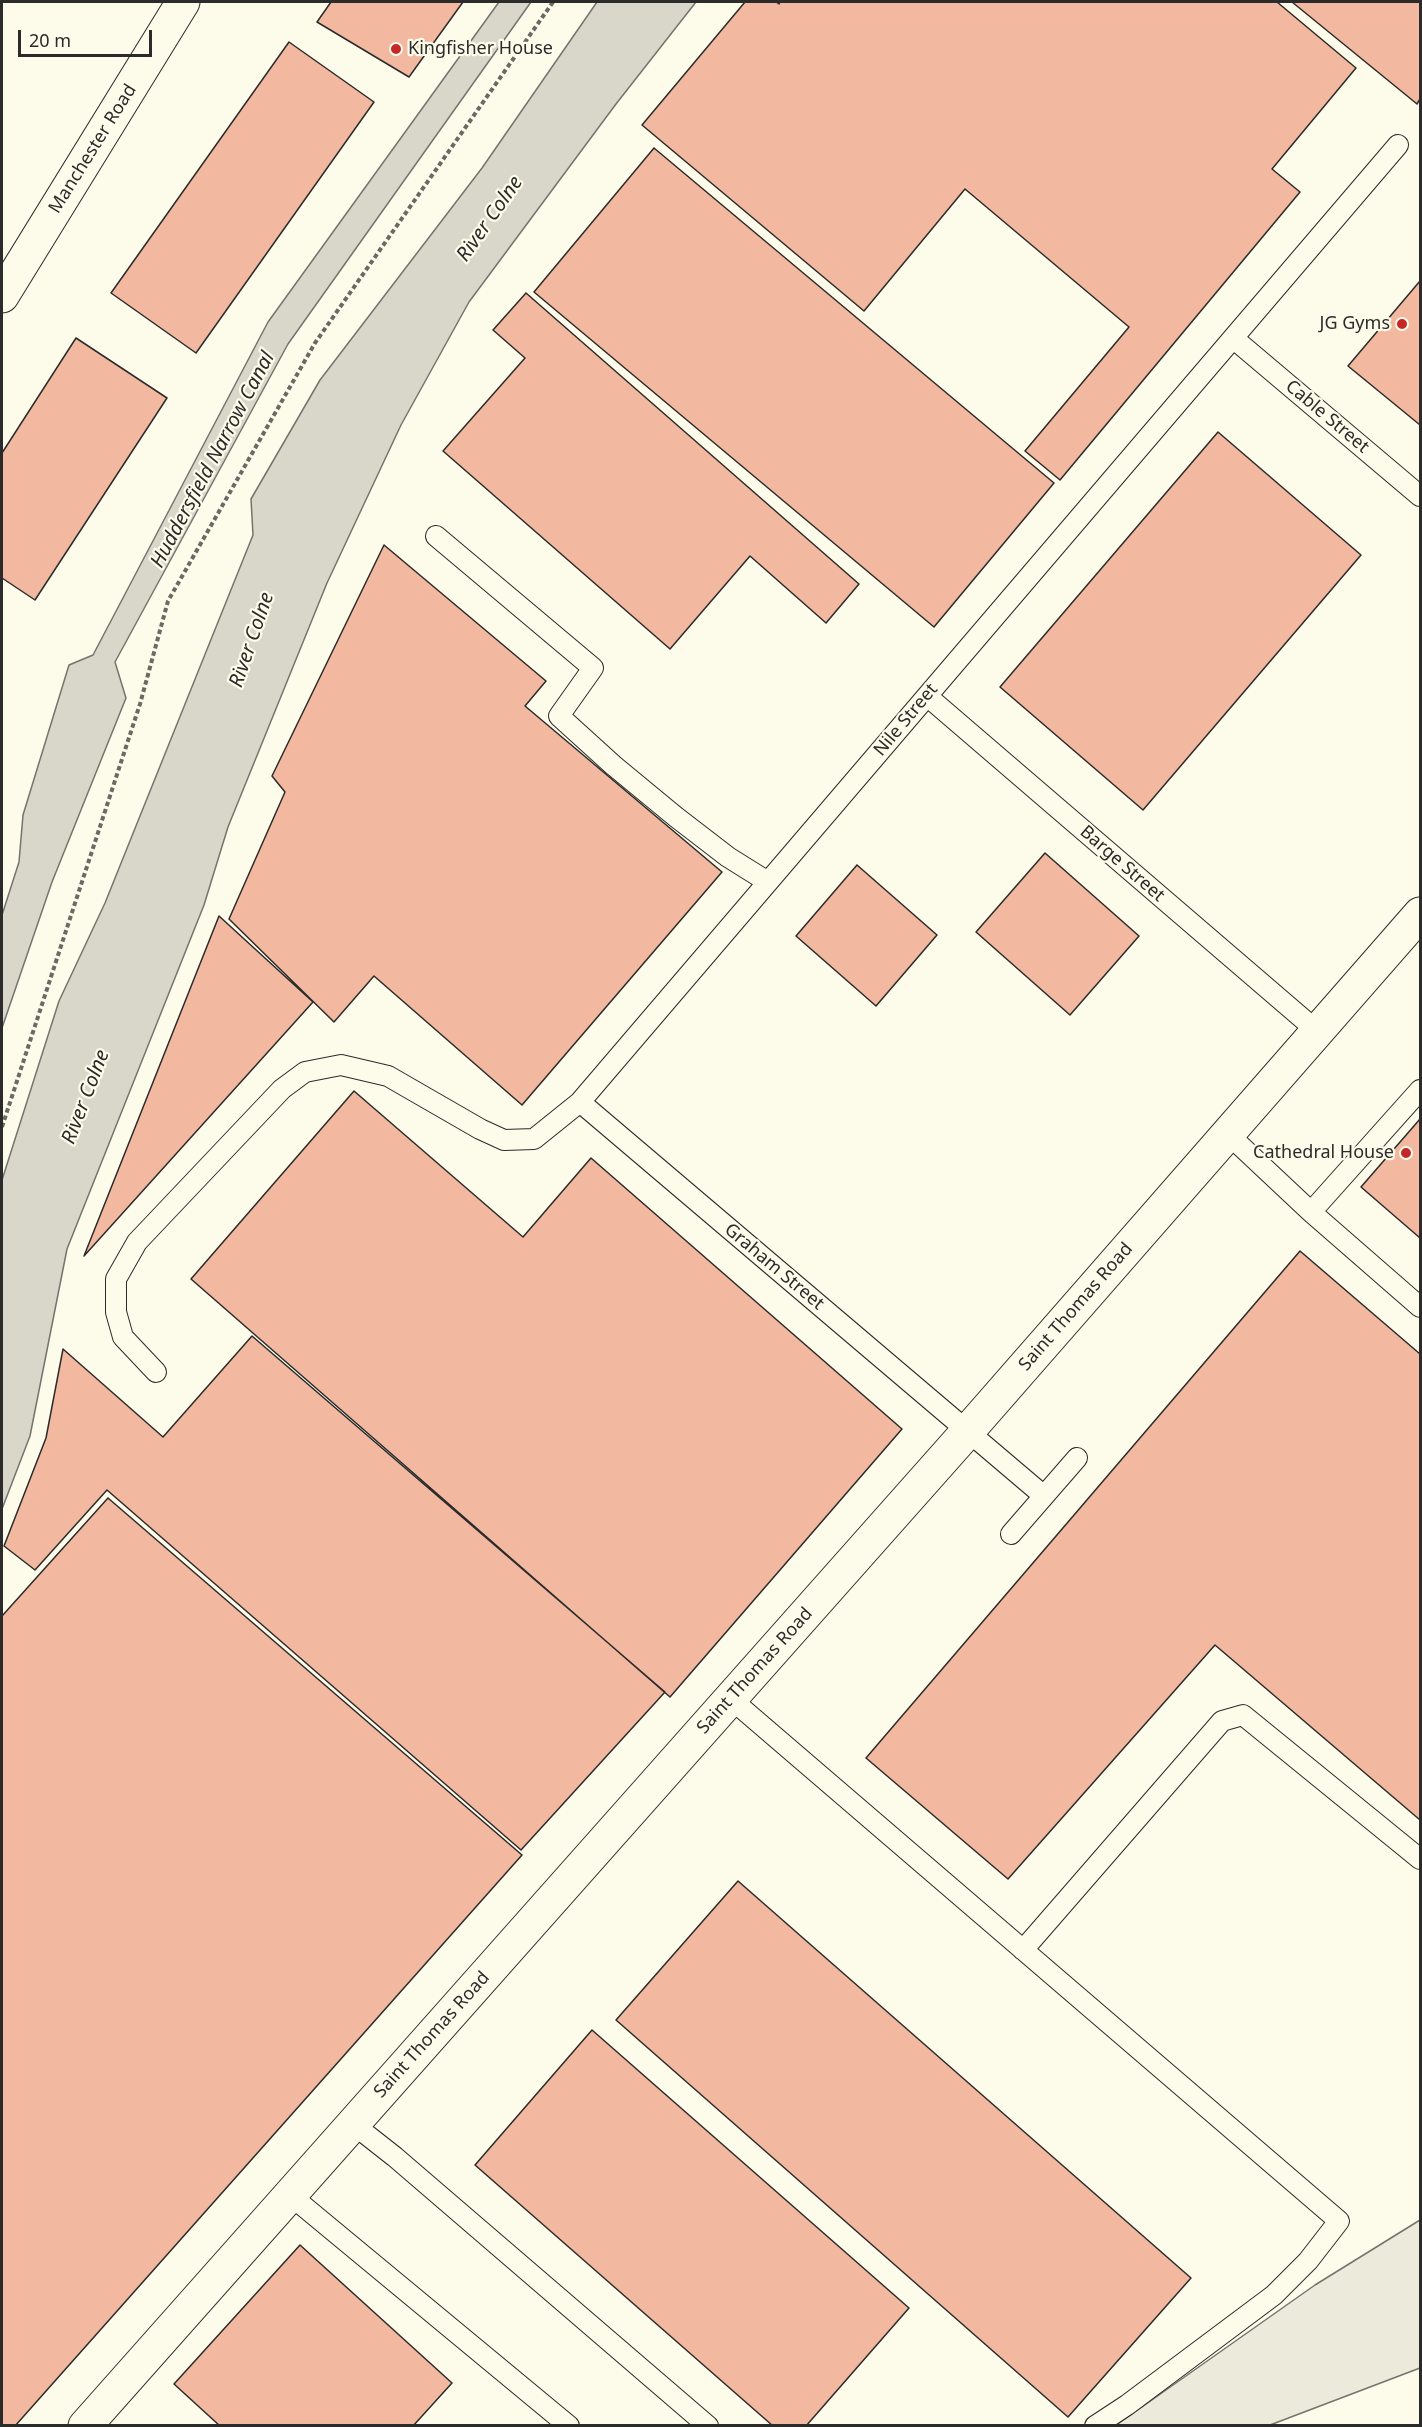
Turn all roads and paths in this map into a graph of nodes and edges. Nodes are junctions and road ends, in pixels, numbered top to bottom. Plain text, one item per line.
1 (183, 2) edge
2 (553, 2) edge
3 (1398, 145) dead end
4 (2, 296) edge
5 (1233, 338) junction
6 (1420, 496) edge
7 (436, 536) dead end
8 (927, 696) junction
9 (768, 882) junction
10 (1420, 914) edge
11 (1317, 1031) junction
12 (1420, 1090) edge
13 (580, 1102) junction
14 (2, 1127) edge
15 (1228, 1134) junction
16 (1311, 1212) junction
17 (1420, 1307) edge
18 (156, 1372) dead end
19 (967, 1432) junction
20 (1077, 1458) dead end
21 (1044, 1496) junction
22 (1011, 1534) dead end
23 (730, 1699) junction
24 (1420, 1859) edge
25 (1023, 1950) junction
26 (353, 2124) junction
27 (290, 2195) junction
28 (85, 2426) edge
29 (569, 2426) edge
30 (708, 2426) edge
31 (1095, 2426) edge

1 - 4 main road, Manchester Road
2 - 14 path
3 - 5 lane, Nile Street
5 - 6 lane, Cable Street
5 - 8 lane, Nile Street
7 - 9 lane
8 - 9 lane, Nile Street
8 - 11 lane, Barge Street
9 - 13 lane, Nile Street
10 - 11 main road, Saint Thomas Road
11 - 15 main road, Saint Thomas Road
12 - 16 lane
13 - 18 lane, Nile Street
13 - 19 lane, Graham Street
15 - 16 lane
15 - 19 main road, Saint Thomas Road
16 - 17 lane
19 - 21 lane, Graham Street
19 - 23 main road, Saint Thomas Road
20 - 21 lane
21 - 22 lane
23 - 25 lane
23 - 26 main road, Saint Thomas Road
24 - 25 lane
25 - 31 lane
26 - 27 main road, Saint Thomas Road
26 - 30 lane
27 - 28 main road, Saint Thomas Road
27 - 29 lane

